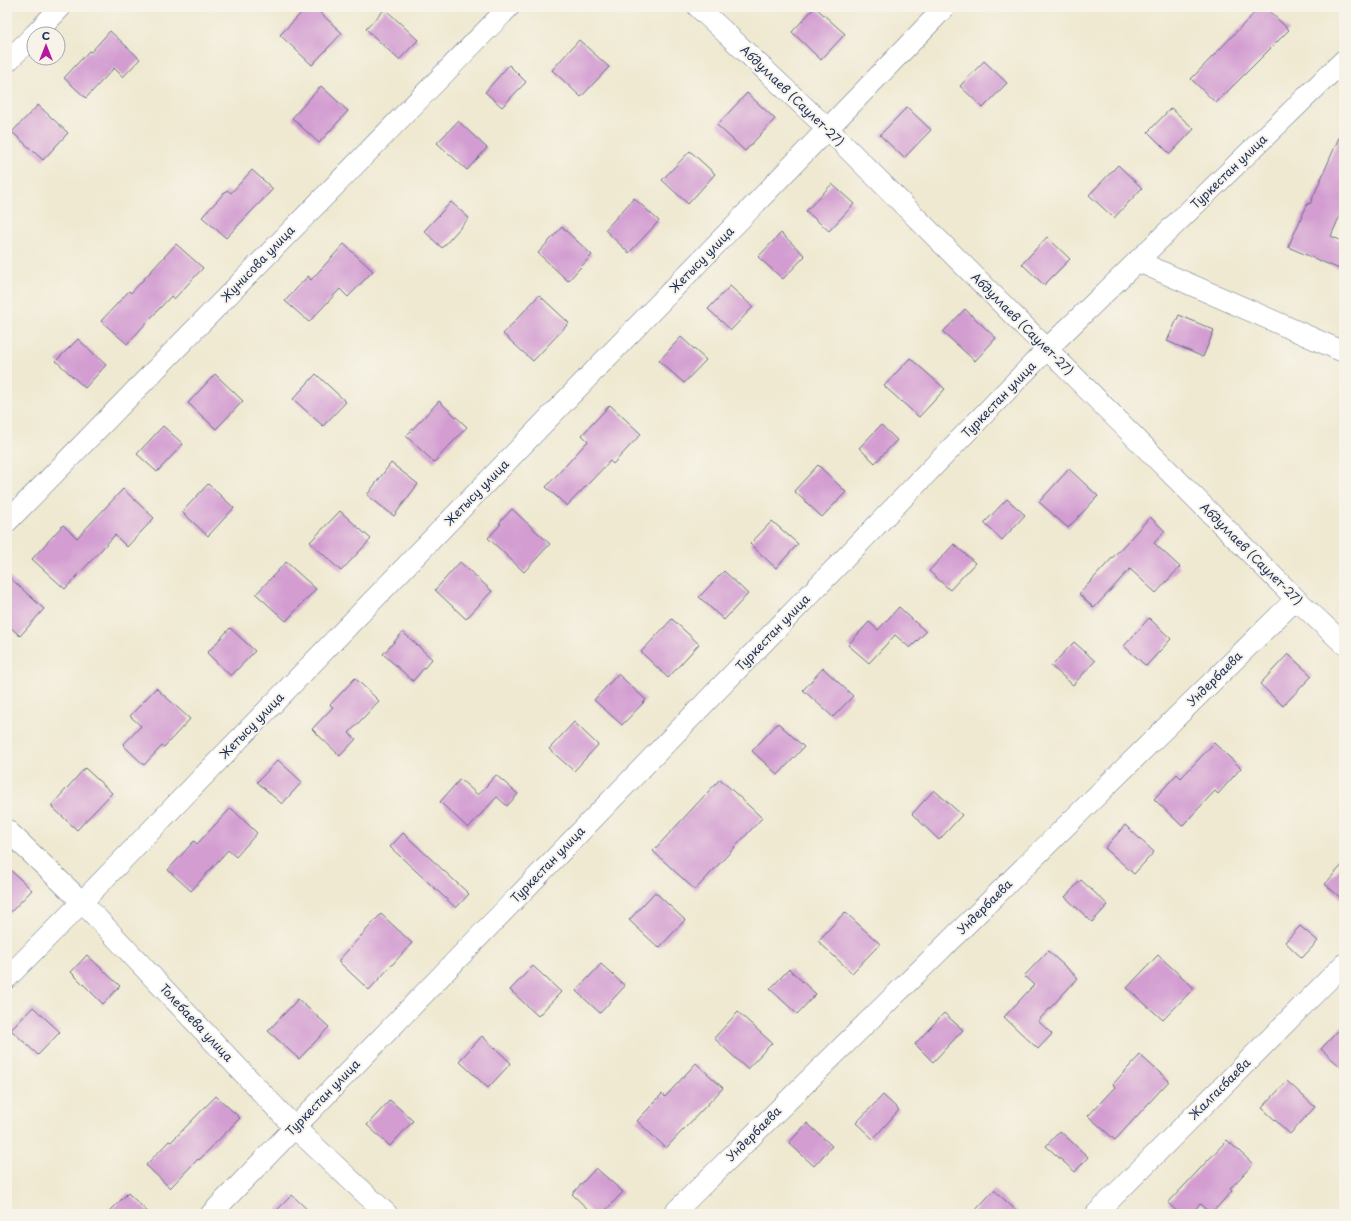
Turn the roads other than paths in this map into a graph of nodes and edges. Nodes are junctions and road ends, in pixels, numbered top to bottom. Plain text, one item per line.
1 (61, 7) edge
2 (509, 7) edge
3 (698, 7) edge
4 (945, 7) edge
5 (42, 26) edge
6 (26, 42) edge
7 (1344, 60) edge
8 (7, 62) edge
9 (828, 129) junction
10 (1138, 261) junction
11 (1047, 349) junction
12 (1344, 352) edge
13 (7, 522) edge
14 (1296, 599) junction
15 (1344, 644) edge
16 (7, 830) edge
17 (82, 902) junction
18 (1344, 964) edge
19 (7, 978) edge
20 (294, 1127) junction
21 (211, 1214) edge
22 (387, 1214) edge
23 (673, 1214) edge
24 (1096, 1214) edge

1 - 5 street
2 - 13 street, Жунисова улица
3 - 9 street, Абдуллаев (Саулет-27)
4 - 9 street, Жетысу улица
6 - 8 street
7 - 10 street, Туркестан улица
9 - 11 street, Абдуллаев (Саулет-27)
9 - 17 street, Жетысу улица
10 - 11 street, Туркестан улица
10 - 12 street
11 - 14 street, Абдуллаев (Саулет-27)
11 - 20 street, Туркестан улица
14 - 15 street, Абдуллаев (Саулет-27)
14 - 23 street, Ундербаева
16 - 17 street, Толебаева улица
17 - 19 street, Жетысу улица
17 - 20 street, Толебаева улица
18 - 24 street, Жалгасбаева
20 - 21 street, Туркестан улица
20 - 22 street, Толебаева улица

